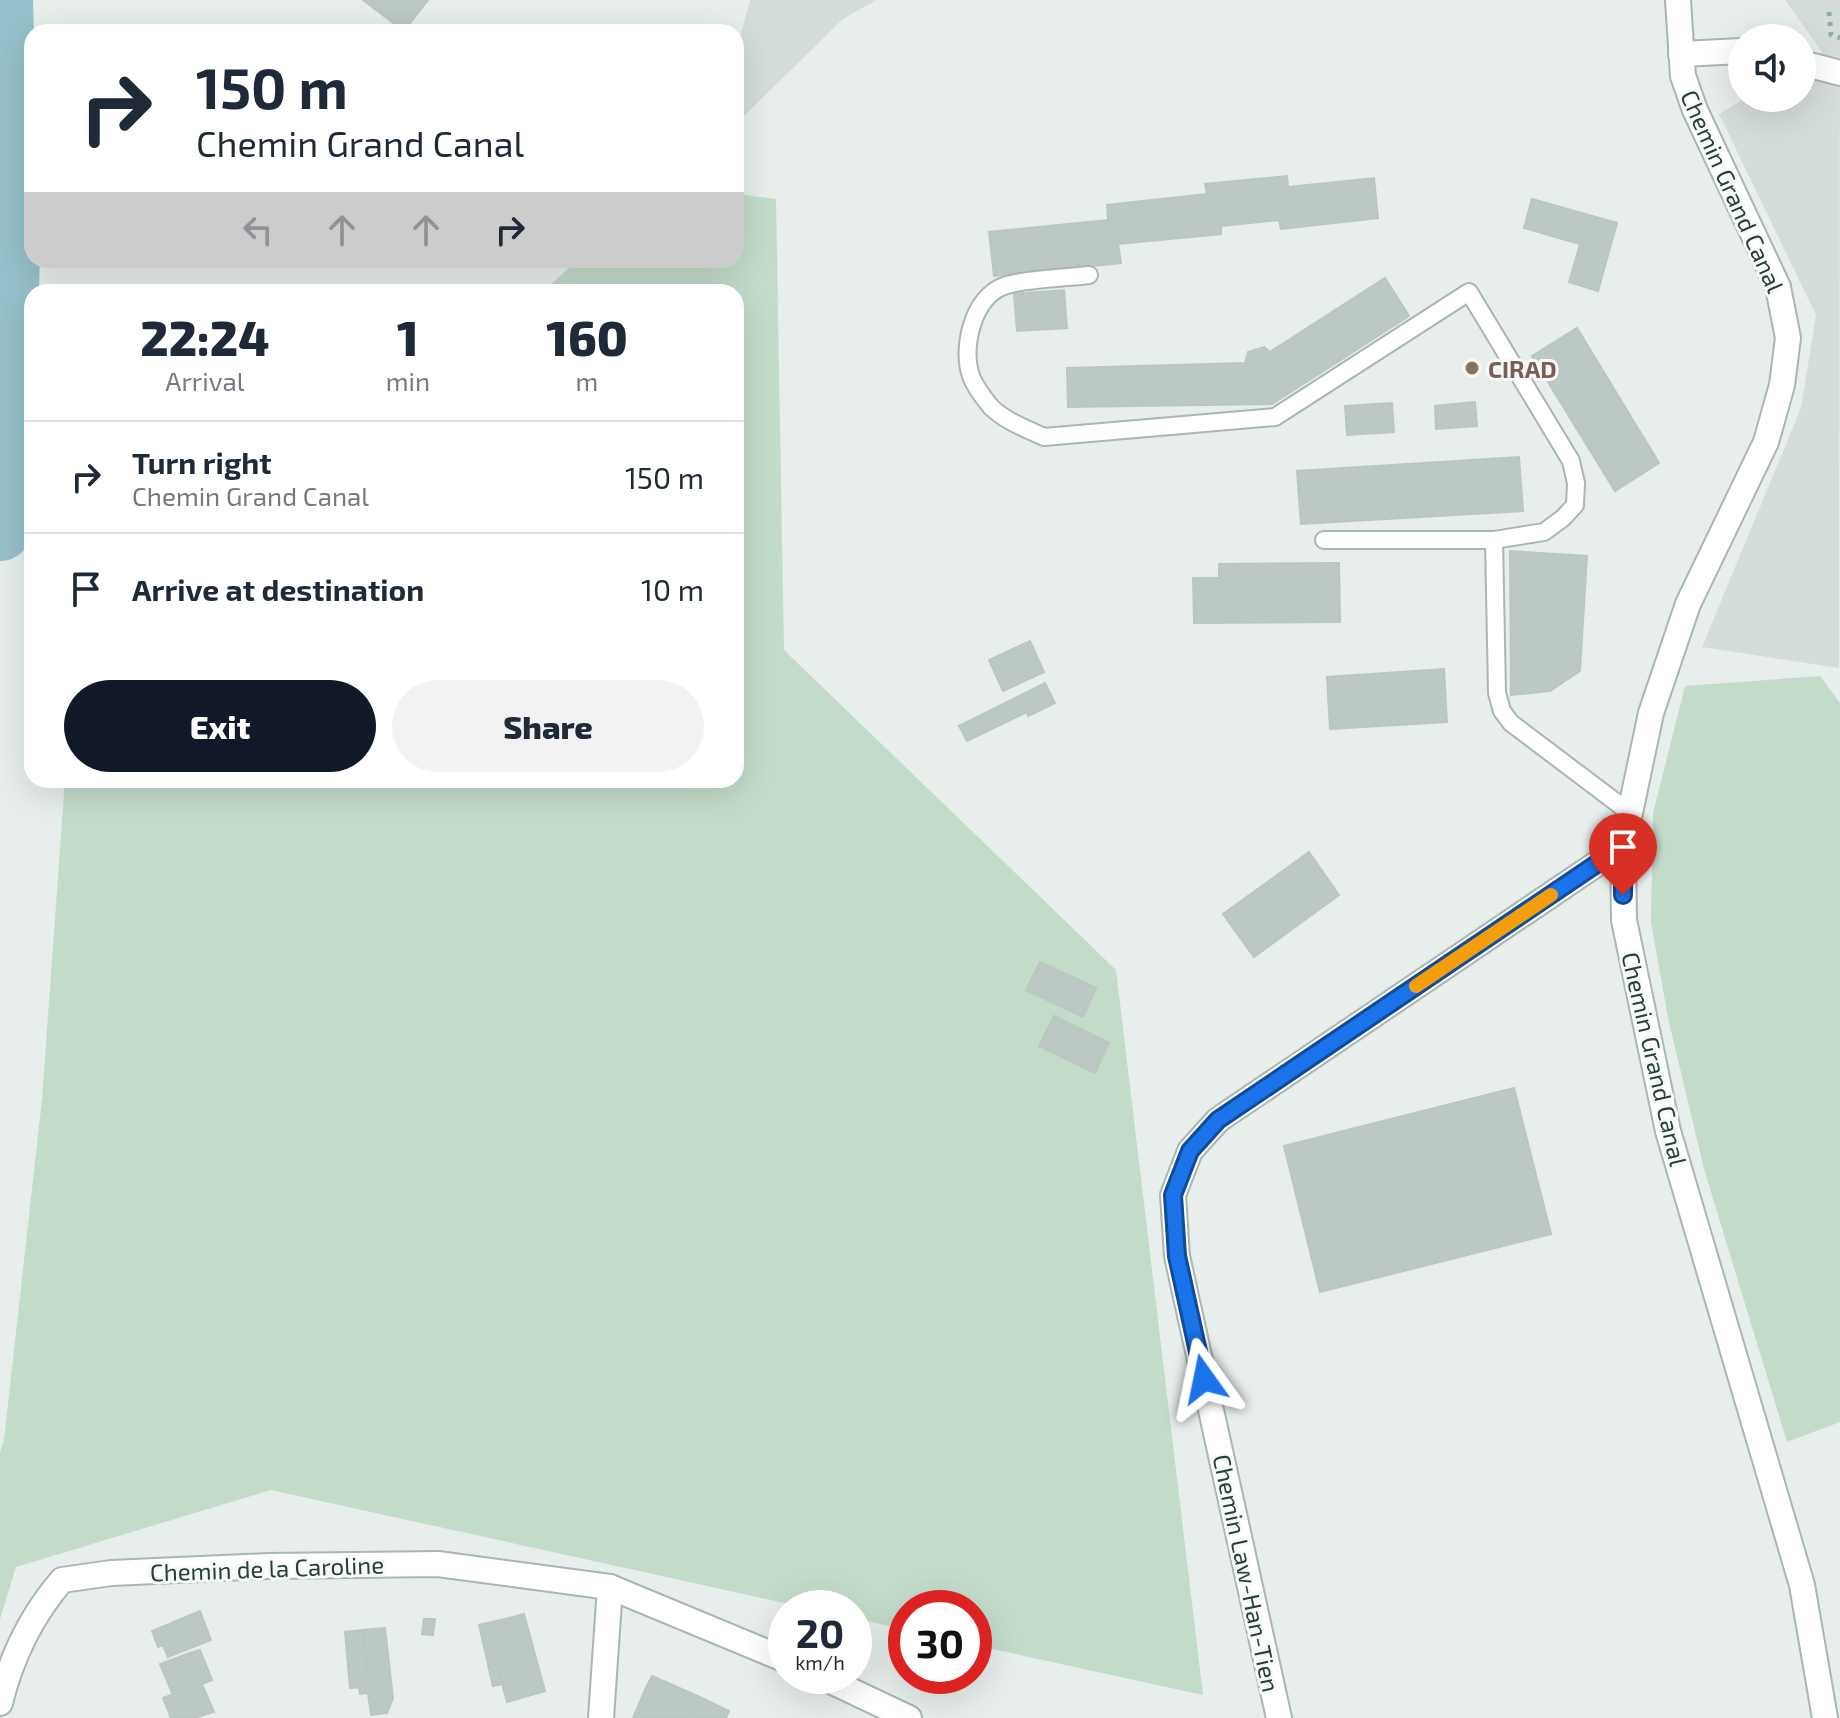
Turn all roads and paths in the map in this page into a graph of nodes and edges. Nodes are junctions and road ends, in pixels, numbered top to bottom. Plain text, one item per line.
1 (1678, 0) edge
2 (1829, 12) dead end
3 (1840, 38) edge
4 (1728, 52) edge
5 (1681, 54) junction
6 (1816, 67) edge
7 (1840, 73) edge
8 (1089, 275) dead end
9 (1324, 540) dead end
10 (1494, 540) junction
11 (1629, 812) junction
12 (1623, 846) junction
13 (610, 1587) junction
14 (768, 1653) edge
15 (858, 1694) edge
16 (0, 1703) edge
17 (601, 1718) edge
18 (909, 1718) edge
19 (1279, 1718) edge
20 (1825, 1718) edge

1 - 5 street, Chemin Grand Canal
2 - 3 path
4 - 5 street
5 - 11 street, Chemin Grand Canal
6 - 7 street
8 - 10 lane
9 - 10 lane
10 - 11 lane
11 - 12 street, Chemin Grand Canal
12 - 19 street, Chemin Law-Han-Tien
12 - 20 street, Chemin Grand Canal
13 - 14 street, Chemin de la Caroline
13 - 16 street, Chemin de la Caroline
13 - 17 street
15 - 18 street

